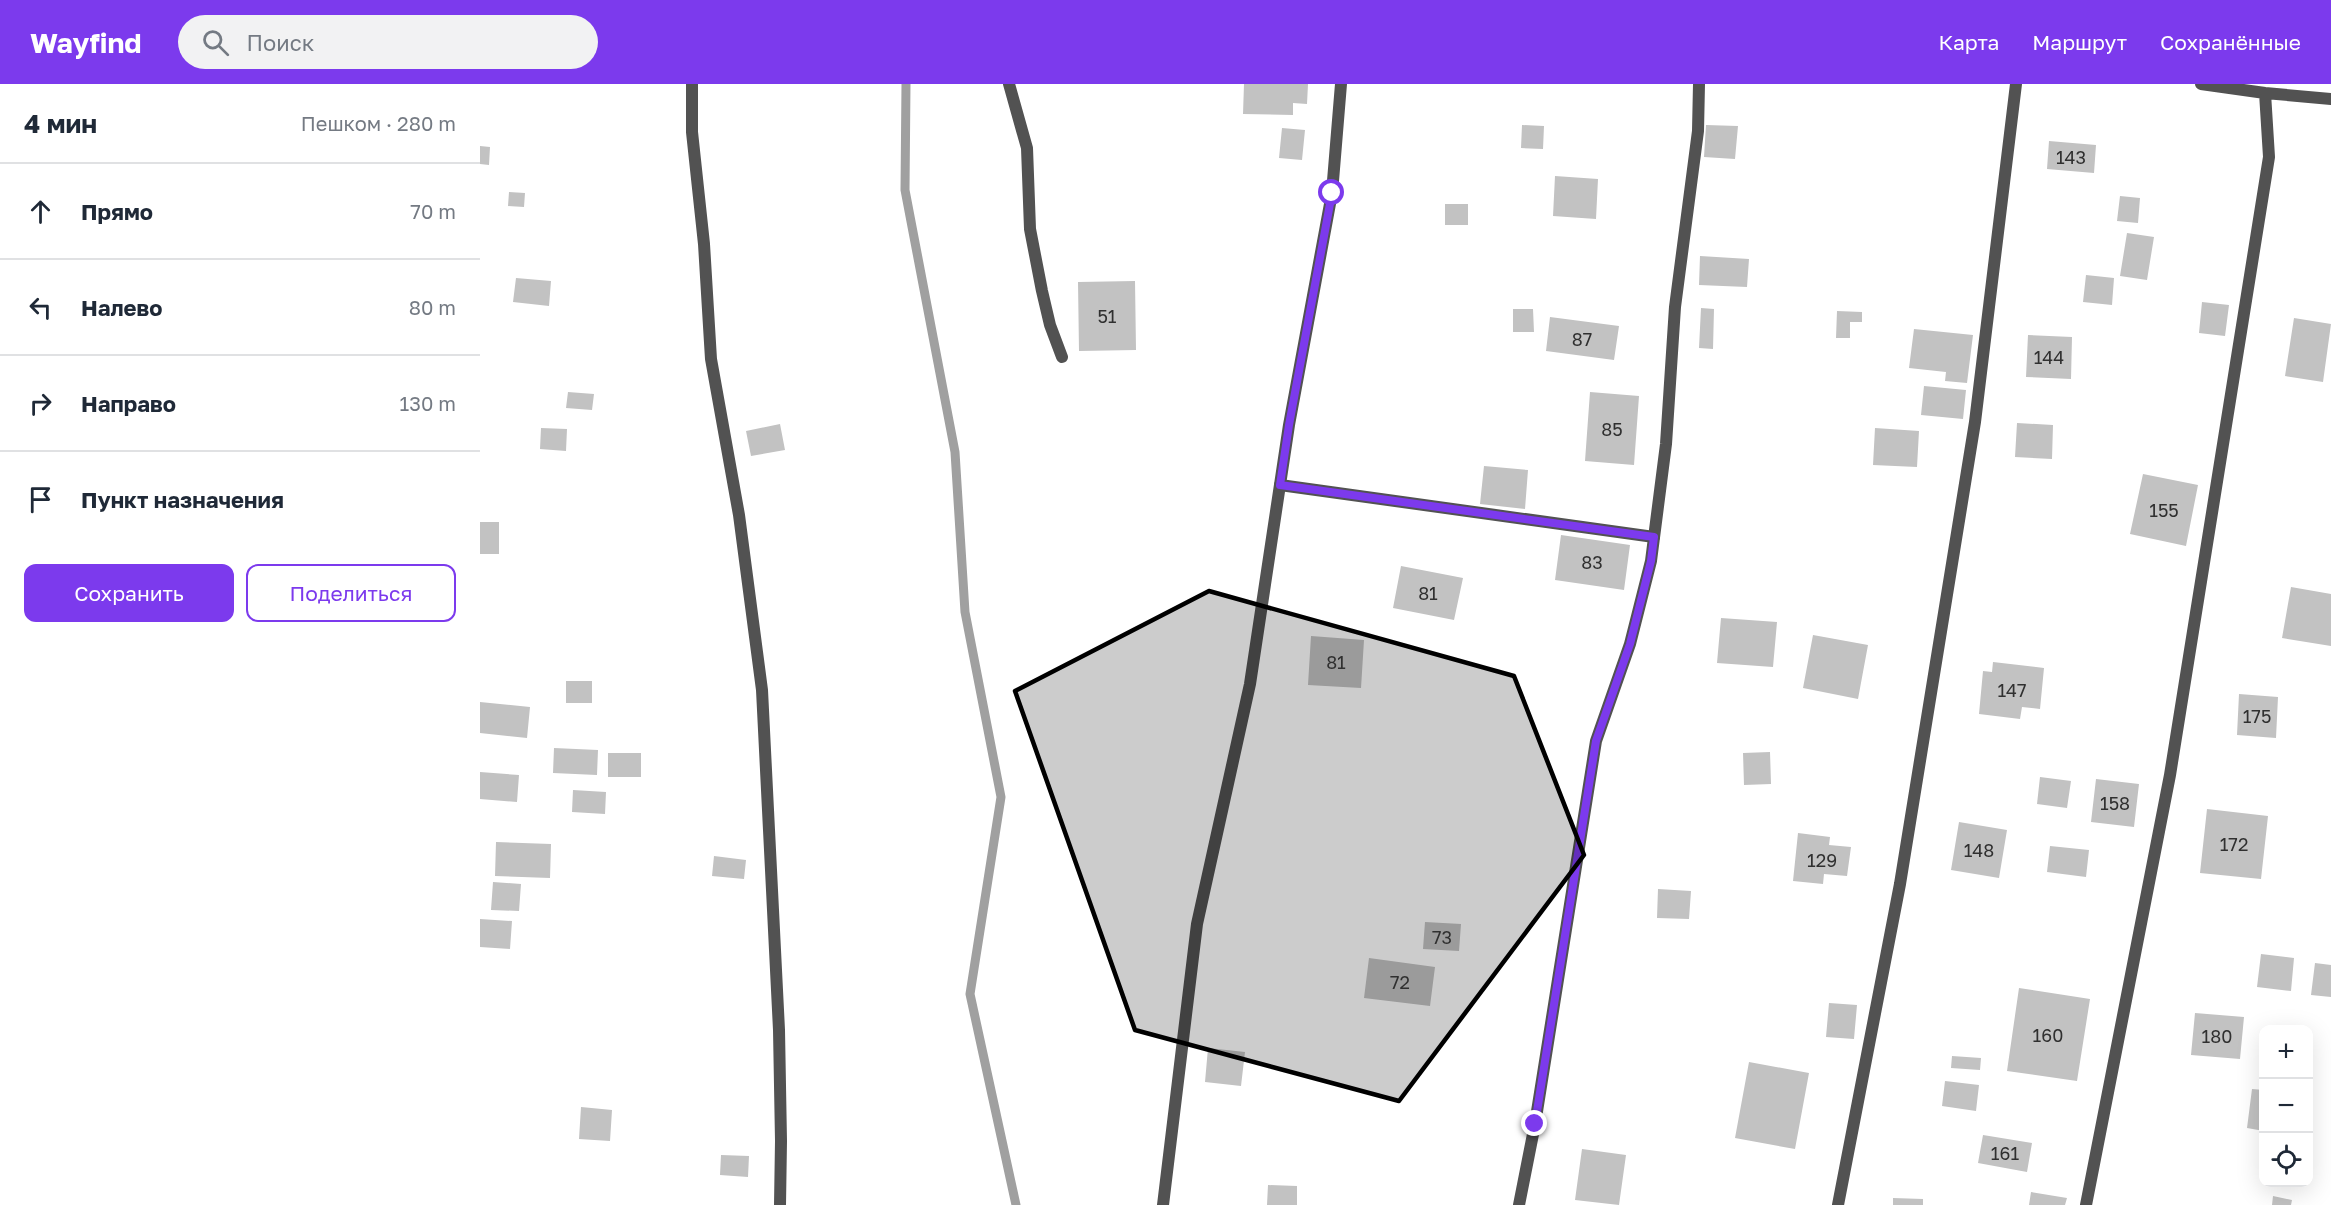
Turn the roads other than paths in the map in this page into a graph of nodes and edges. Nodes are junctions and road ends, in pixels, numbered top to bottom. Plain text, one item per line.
1 (692, 84) edge
2 (1009, 84) edge
3 (1341, 84) edge
4 (1699, 84) edge
5 (2016, 84) edge
6 (2201, 84) edge
7 (2265, 93) junction
8 (2331, 99) edge
9 (1062, 357) dead end
10 (1280, 485) junction
11 (1654, 537) junction
12 (780, 1205) edge
13 (1163, 1205) edge
14 (1519, 1205) edge
15 (1838, 1205) edge
16 (2086, 1205) edge

1 - 12 street
2 - 9 street
3 - 10 street
4 - 11 street
5 - 15 street
6 - 7 street
7 - 8 street
7 - 16 street
10 - 11 street
10 - 13 street
11 - 14 street

